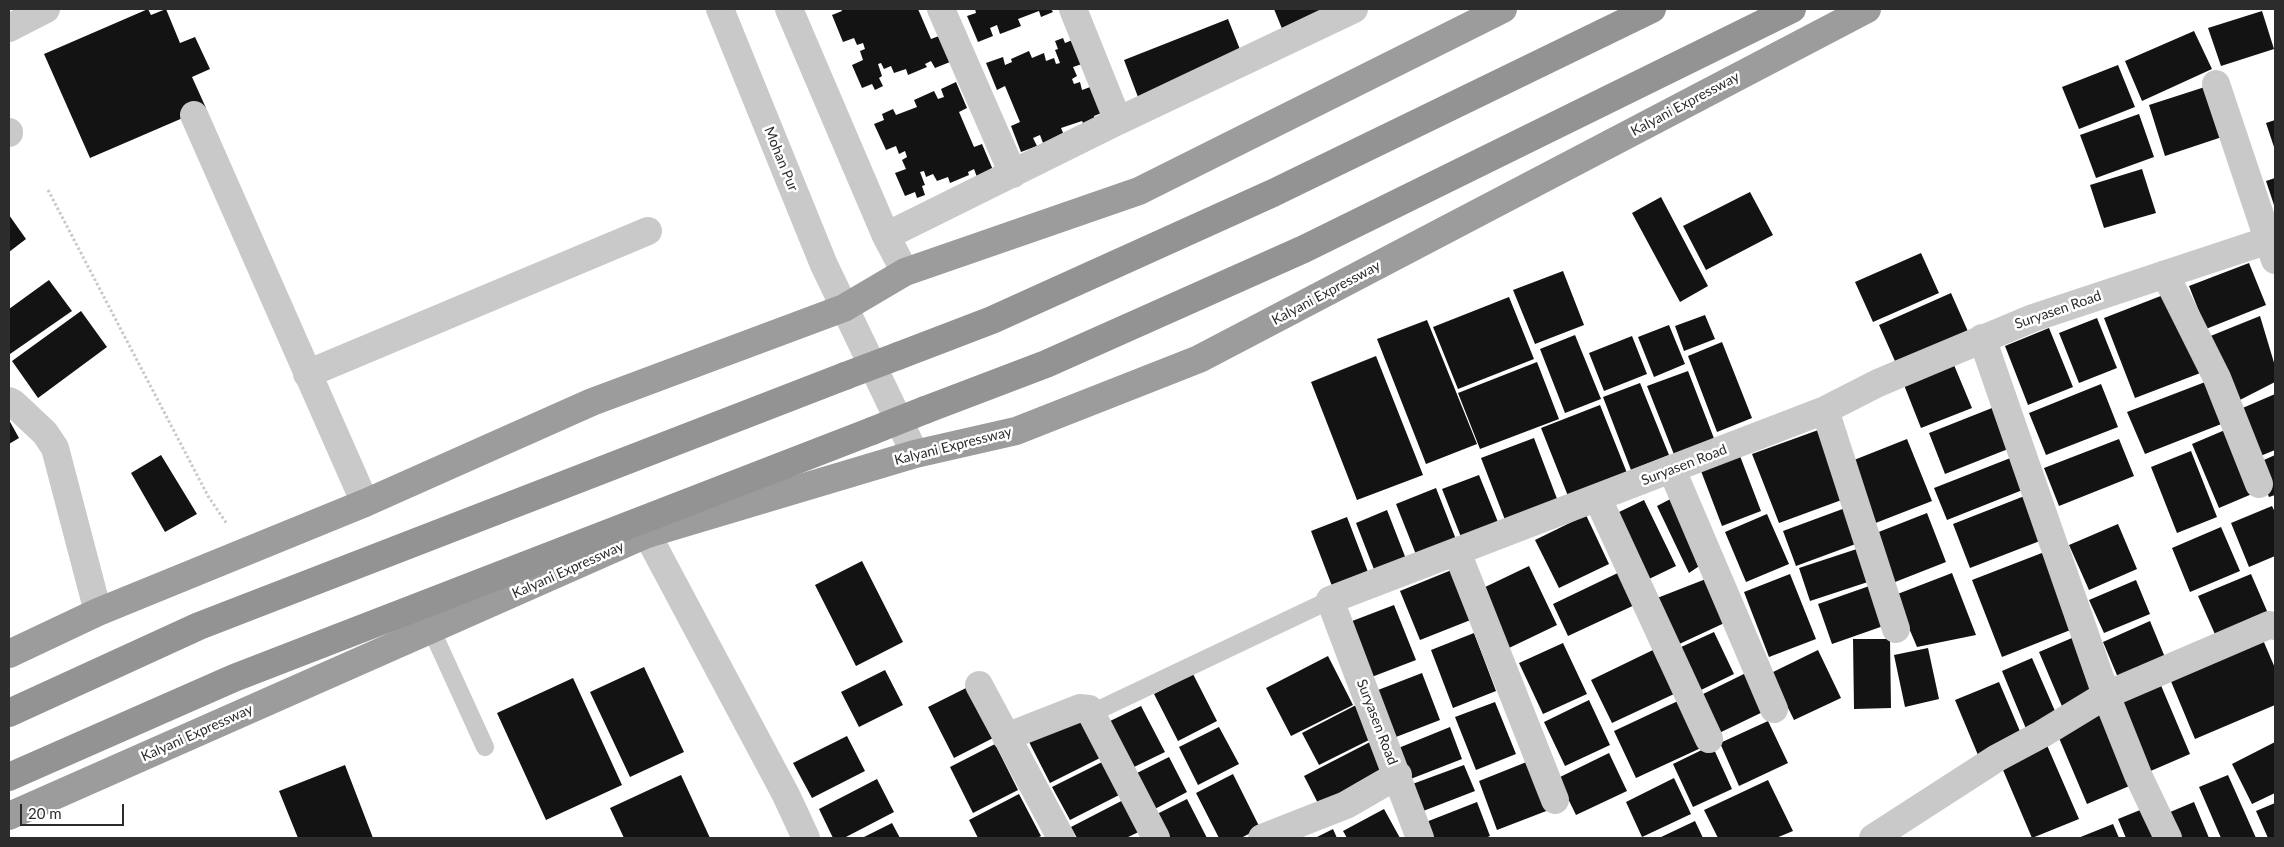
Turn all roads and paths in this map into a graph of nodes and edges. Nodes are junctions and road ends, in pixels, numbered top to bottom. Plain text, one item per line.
1 (46, 9) edge
2 (720, 9) edge
3 (788, 9) edge
4 (941, 9) edge
5 (1073, 9) edge
6 (1354, 9) edge
7 (1503, 9) edge
8 (1652, 9) edge
9 (1792, 9) edge
10 (1867, 9) edge
11 (9, 28) edge
12 (2216, 84) dead end
13 (194, 115) dead end
14 (1118, 121) junction
15 (1012, 174) junction
16 (48, 190) dead end
17 (648, 230) dead end
18 (886, 236) junction
19 (2273, 246) edge
20 (905, 272) junction
21 (2165, 274) junction
22 (844, 308) junction
23 (1982, 338) junction
24 (307, 374) junction
25 (10, 399) edge
26 (1825, 410) junction
27 (915, 454) junction
28 (1672, 470) junction
29 (2259, 484) dead end
30 (1598, 498) junction
31 (364, 503) junction
32 (647, 534) junction
33 (250, 550) junction
34 (1458, 552) junction
35 (1330, 600) junction
36 (98, 612) junction
37 (2275, 626) edge
38 (1896, 629) dead end
39 (432, 631) junction
40 (9, 654) edge
41 (979, 685) dead end
42 (2106, 696) junction
43 (1774, 709) dead end
44 (9, 713) edge
45 (1092, 713) junction
46 (1006, 737) junction
47 (1709, 739) dead end
48 (486, 747) dead end
49 (1398, 775) junction
50 (9, 777) edge
51 (1555, 800) dead end
52 (9, 816) edge
53 (806, 838) edge
54 (1061, 838) edge
55 (1156, 838) edge
56 (1262, 838) edge
57 (1420, 838) edge
58 (1873, 838) edge
59 (2168, 838) edge

1 - 11 street
2 - 22 street, Mohan Pur
3 - 18 street
4 - 15 street
5 - 14 street
6 - 14 street
7 - 20 highway
8 - 44 highway, bridge
9 - 50 highway, bridge
10 - 27 highway, Kalyani Expressway
12 - 19 street
13 - 24 street
14 - 15 street
15 - 18 street
16 - 33 path
17 - 24 street
18 - 20 street
19 - 21 street, Suryasen Road
20 - 22 highway
21 - 23 street, Suryasen Road
21 - 29 street
22 - 27 street, Mohan Pur
22 - 31 highway
23 - 26 street, Suryasen Road
23 - 42 street
24 - 31 street
25 - 36 street
26 - 28 street, Suryasen Road
26 - 38 street
27 - 32 highway, Kalyani Expressway
28 - 30 street, Suryasen Road
28 - 43 street
30 - 34 street, Suryasen Road
30 - 47 street
31 - 33 highway
32 - 39 highway, Kalyani Expressway
32 - 53 street
33 - 36 highway
34 - 35 street, Suryasen Road
34 - 51 street
35 - 45 lane
35 - 49 street, Suryasen Road
36 - 40 highway
37 - 42 street
39 - 48 lane
39 - 52 highway, Kalyani Expressway
41 - 46 street
42 - 58 street
42 - 59 street
45 - 46 street
45 - 55 street
46 - 54 street
49 - 56 street
49 - 57 street, Suryasen Road

